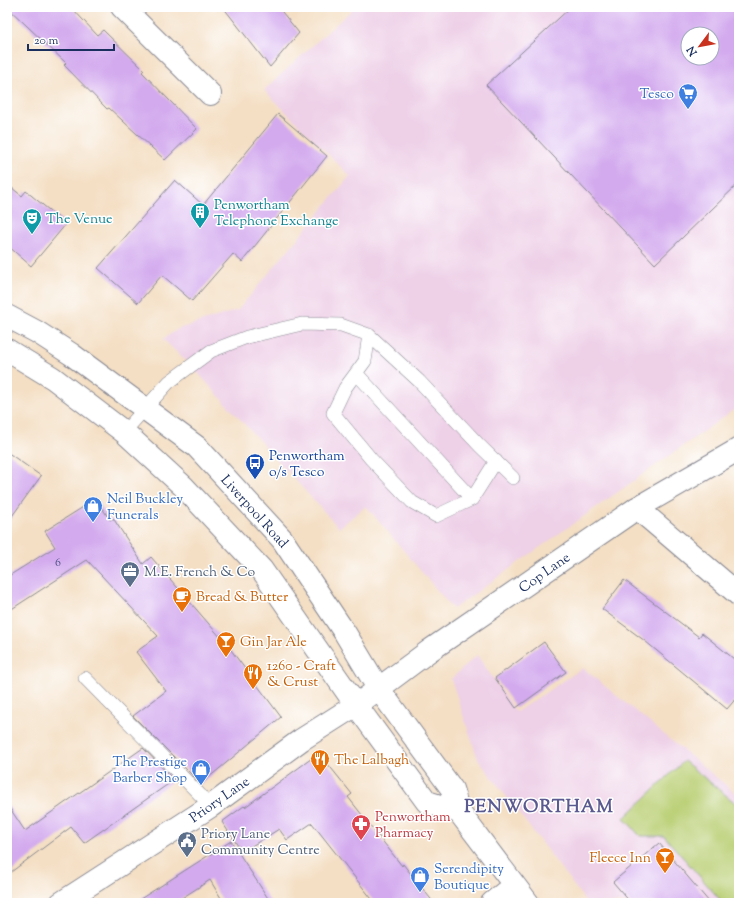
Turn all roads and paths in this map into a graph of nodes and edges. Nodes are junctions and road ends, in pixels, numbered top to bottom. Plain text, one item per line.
1 (122, 7) edge
2 (210, 94) dead end
3 (7, 316) edge
4 (368, 335) junction
5 (7, 350) edge
6 (356, 373) junction
7 (144, 407) junction
8 (124, 432) junction
9 (739, 449) edge
10 (496, 461) junction
11 (513, 478) dead end
12 (472, 499) junction
13 (637, 508) junction
14 (739, 595) edge
15 (85, 678) dead end
16 (378, 688) junction
17 (356, 705) junction
18 (211, 806) junction
19 (459, 812) junction
20 (514, 885) junction
21 (60, 903) edge
22 (492, 903) edge
23 (528, 903) edge

1 - 2 street
3 - 7 street, Liverpool Road
4 - 6 lane
4 - 7 lane
4 - 10 lane
5 - 8 street
6 - 12 lane
6 - 12 lane
7 - 8 lane
7 - 16 street, Liverpool Road
8 - 17 street
9 - 13 street, Cop Lane
10 - 11 lane
10 - 12 lane
13 - 14 street
13 - 16 street, Cop Lane
15 - 18 lane
16 - 17 street, Cop Lane
16 - 19 street, Liverpool Road
17 - 18 street, Priory Lane
17 - 19 street
18 - 21 street, Priory Lane
19 - 20 street, Liverpool Road
20 - 22 street
20 - 23 street, Liverpool Road

